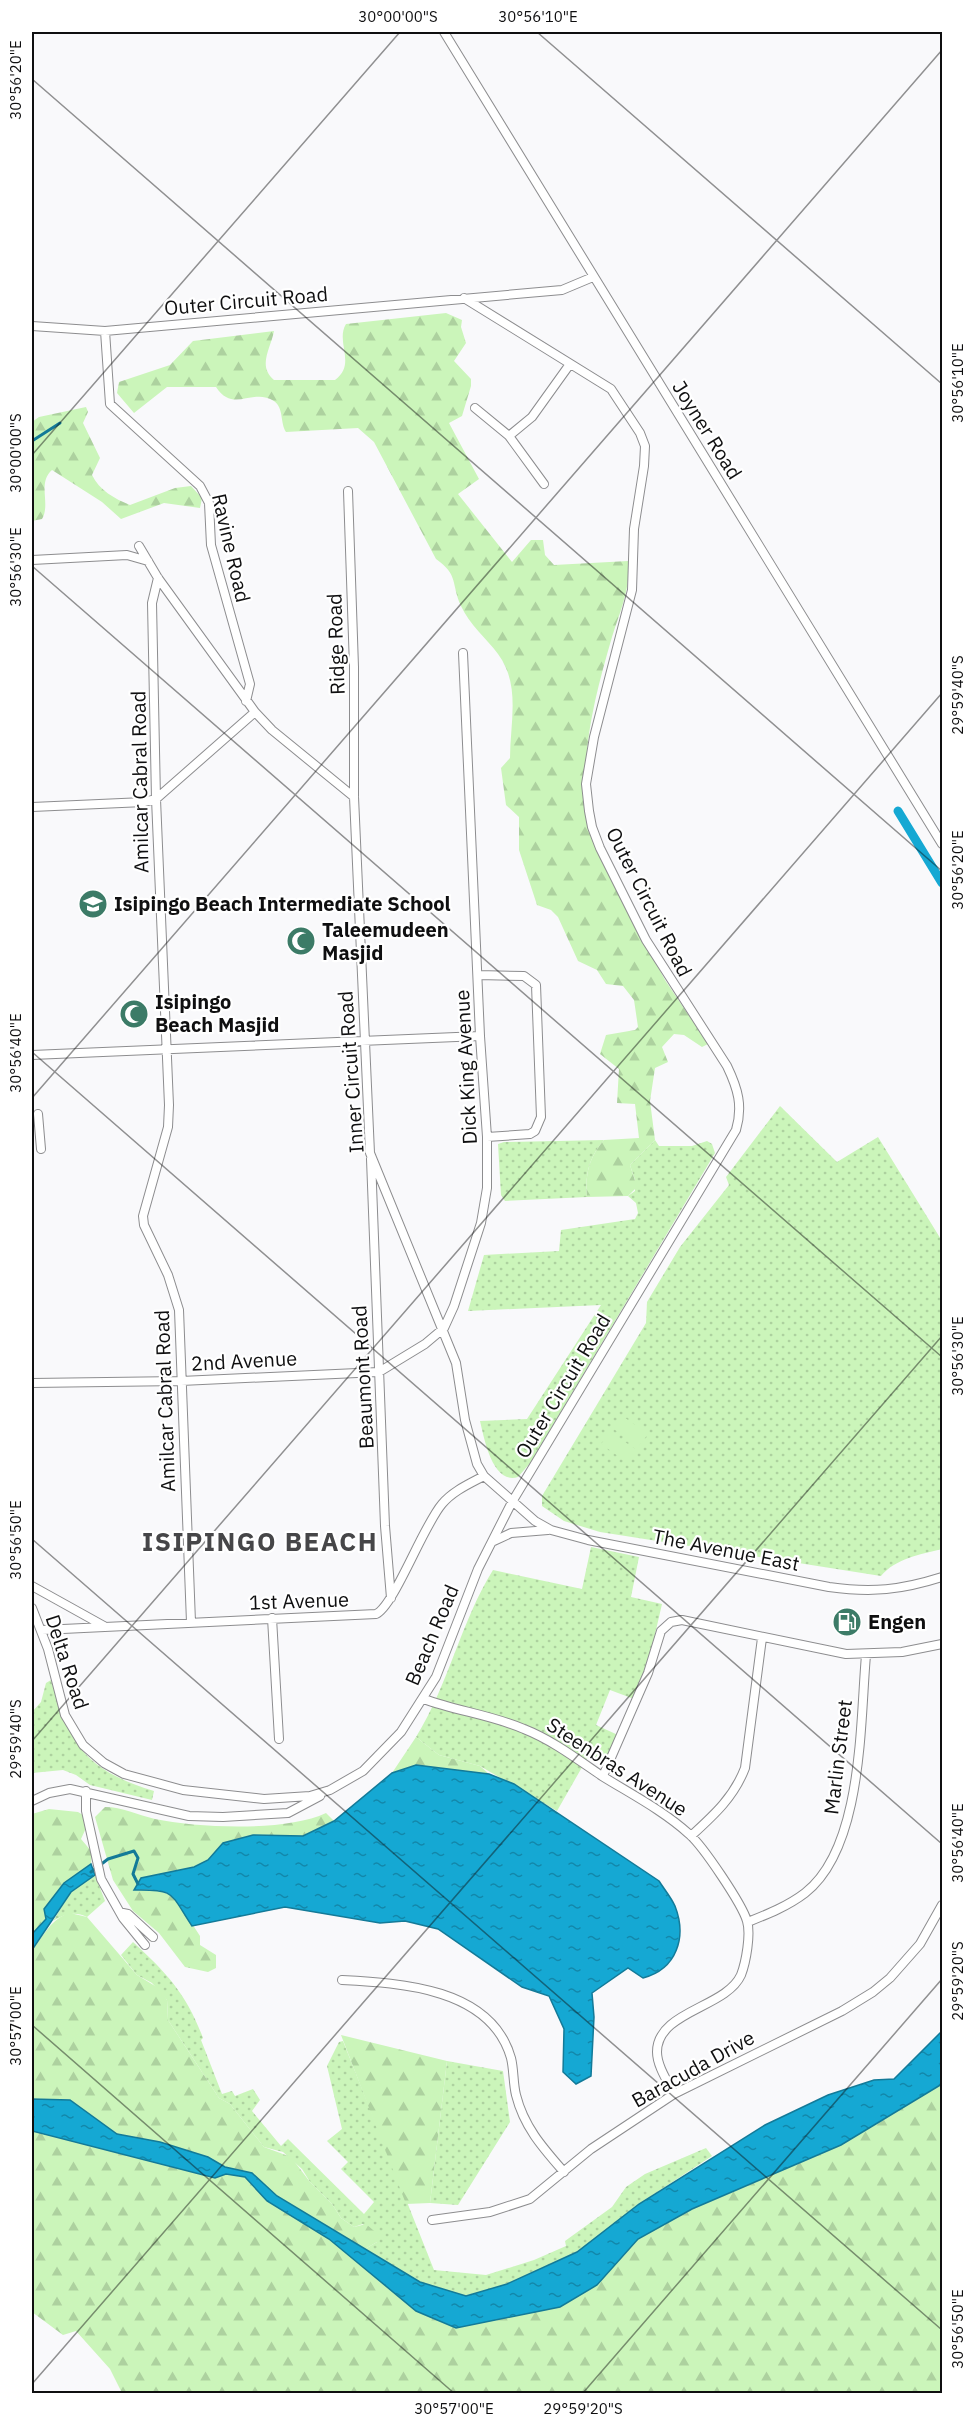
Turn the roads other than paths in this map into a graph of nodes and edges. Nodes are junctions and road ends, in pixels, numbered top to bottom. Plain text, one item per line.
1 (444, 32) edge
2 (593, 277) junction
3 (464, 298) junction
4 (32, 326) edge
5 (105, 330) junction
6 (570, 364) junction
7 (475, 408) dead end
8 (508, 436) junction
9 (544, 484) dead end
10 (348, 490) dead end
11 (139, 546) dead end
12 (32, 560) edge
13 (148, 561) junction
14 (158, 578) junction
15 (463, 652) dead end
16 (246, 701) junction
17 (255, 712) junction
18 (354, 797) junction
19 (156, 799) junction
20 (32, 807) edge
21 (942, 844) edge
22 (478, 975) junction
23 (480, 1036) junction
24 (364, 1039) junction
25 (165, 1049) junction
26 (32, 1055) edge
27 (38, 1114) dead end
28 (36, 1136) edge
29 (487, 1137) junction
30 (41, 1149) dead end
31 (370, 1153) junction
32 (444, 1328) junction
33 (379, 1372) junction
34 (181, 1381) junction
35 (32, 1383) edge
36 (484, 1476) junction
37 (512, 1502) junction
38 (552, 1530) junction
39 (492, 1543) junction
40 (942, 1577) edge
41 (32, 1586) edge
42 (391, 1598) junction
43 (32, 1608) edge
44 (272, 1618) junction
45 (191, 1622) junction
46 (105, 1626) junction
47 (42, 1630) junction
48 (762, 1638) junction
49 (942, 1644) edge
50 (866, 1655) junction
51 (424, 1699) junction
52 (279, 1739) dead end
53 (124, 1774) joint
54 (603, 1776) junction
55 (330, 1790) junction
56 (86, 1791) junction
57 (32, 1801) edge
58 (692, 1836) junction
59 (942, 1905) edge
60 (123, 1913) junction
61 (748, 1922) junction
62 (153, 1937) dead end
63 (145, 1945) dead end
64 (342, 1980) dead end
65 (674, 2094) junction
66 (564, 2172) junction
67 (432, 2220) dead end

1 - 2 street, Joyner Road
2 - 3 street, Outer Circuit Road
2 - 21 street, Joyner Road
3 - 5 street, Outer Circuit Road
3 - 6 street, Outer Circuit Road
4 - 5 street, Outer Circuit Road
5 - 16 street, Ravine Road
6 - 8 street
6 - 37 street, Outer Circuit Road
7 - 8 street
8 - 9 street
10 - 18 street, Ridge Road
11 - 13 street
12 - 13 street
13 - 14 street
14 - 16 street
14 - 19 street, Amilcar Cabral Road
15 - 22 street, Dick King Avenue
16 - 17 street
17 - 18 street
17 - 19 street
18 - 24 street, Inner Circuit Road
19 - 20 street
19 - 25 street, Amilcar Cabral Road
22 - 23 street, Dick King Avenue
22 - 29 street
23 - 24 street
23 - 29 street, Dick King Avenue
24 - 25 street
24 - 31 street, Inner Circuit Road
25 - 26 street
25 - 34 street, Amilcar Cabral Road
27 - 28 street
28 - 30 street
29 - 32 street, Dick King Avenue
31 - 32 street, Inner Circuit Road
31 - 33 street, Beaumont Road
32 - 33 street, 2nd Avenue
32 - 36 street, Inner Circuit Road
33 - 34 street, 2nd Avenue
33 - 42 street, Beaumont Road
34 - 35 street, 2nd Avenue
34 - 45 street, Amilcar Cabral Road
36 - 37 street, Inner Circuit Road
36 - 42 street, 1st Avenue
37 - 38 street, The Avenue East
37 - 39 street, Beach Road
38 - 39 street
38 - 40 street, The Avenue East
39 - 51 street, Beach Road
41 - 46 street
42 - 44 street, 1st Avenue
43 - 47 street, Delta Road
44 - 45 street, 1st Avenue
44 - 52 street
45 - 46 street, 1st Avenue
46 - 47 street, 1st Avenue
47 - 53 street, Delta Road
48 - 50 street
48 - 54 street
48 - 58 street
49 - 50 street
50 - 61 street, Marlin Street
51 - 54 street, Steenbras Avenue
51 - 55 street, Beach Road
53 - 55 street, Beach Road
54 - 58 street, Steenbras Avenue
55 - 56 street
56 - 57 street
56 - 60 street
58 - 61 street, Steenbras Avenue
59 - 65 street, Baracuda Drive
60 - 62 street
60 - 63 street
61 - 65 street
64 - 66 street
65 - 66 street, Baracuda Drive
66 - 67 street, Baracuda Drive

